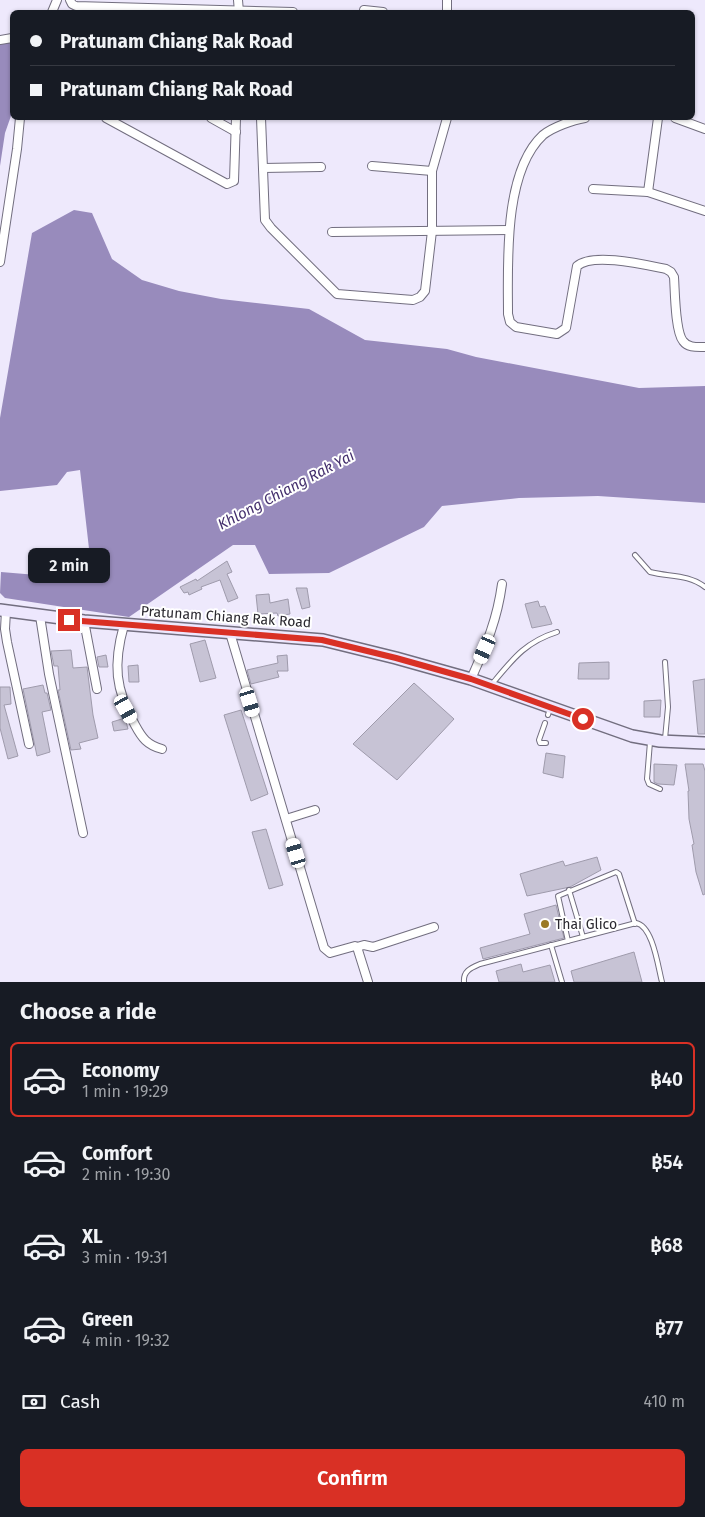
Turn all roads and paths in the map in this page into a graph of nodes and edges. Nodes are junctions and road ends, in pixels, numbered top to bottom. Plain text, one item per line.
1 (70, 0) edge
2 (185, 10) edge
3 (20, 120) edge
4 (110, 120) edge
5 (215, 120) edge
6 (236, 120) edge
7 (261, 120) edge
8 (446, 120) edge
9 (572, 120) edge
10 (657, 120) edge
11 (680, 120) edge
12 (705, 130) edge
13 (236, 132) junction
14 (372, 166) dead end
15 (321, 167) dead end
16 (263, 168) junction
17 (432, 170) junction
18 (593, 189) dead end
19 (648, 192) junction
20 (705, 210) edge
21 (509, 230) junction
22 (432, 231) junction
23 (332, 232) dead end
24 (0, 262) edge
25 (705, 347) edge
26 (635, 554) dead end
27 (502, 584) dead end
28 (705, 587) edge
29 (3, 611) edge
30 (40, 616) junction
31 (84, 621) junction
32 (124, 625) junction
33 (556, 632) dead end
34 (230, 633) junction
35 (665, 662) dead end
36 (471, 679) junction
37 (490, 686) junction
38 (97, 689) dead end
39 (545, 723) dead end
40 (650, 739) junction
41 (665, 742) junction
42 (546, 743) dead end
43 (705, 743) edge
44 (29, 744) dead end
45 (162, 749) dead end
46 (660, 788) dead end
47 (315, 810) dead end
48 (286, 819) junction
49 (83, 833) dead end
50 (570, 890) junction
51 (635, 924) junction
52 (434, 927) dead end
53 (582, 937) junction
54 (568, 941) junction
55 (551, 945) junction
56 (357, 947) junction
57 (368, 982) edge
58 (464, 982) edge
59 (562, 982) edge
60 (662, 982) edge

1 - 2 street
3 - 24 street
4 - 13 street
5 - 13 street
6 - 13 street
7 - 16 street
8 - 17 street
9 - 21 street
10 - 19 street
11 - 12 street
14 - 17 street
15 - 16 street
16 - 22 street
17 - 22 street
18 - 19 street
19 - 20 street
21 - 22 street
21 - 25 street
22 - 23 street
26 - 28 lane
27 - 36 street
29 - 30 street, Pratunam Chiang Rak Road
29 - 44 street
30 - 31 street, Pratunam Chiang Rak Road
30 - 49 street
31 - 32 street, Pratunam Chiang Rak Road
31 - 38 street
32 - 34 street, Pratunam Chiang Rak Road
32 - 45 street
33 - 37 lane
34 - 36 street, Pratunam Chiang Rak Road
34 - 48 street
35 - 41 lane
36 - 37 street, Pratunam Chiang Rak Road
37 - 40 street, Pratunam Chiang Rak Road
39 - 42 lane
40 - 41 street, Pratunam Chiang Rak Road
40 - 46 lane
41 - 43 street, Pratunam Chiang Rak Road
47 - 48 street
48 - 56 street
50 - 51 lane
50 - 53 lane
50 - 54 lane
51 - 53 lane
51 - 60 lane
52 - 56 street
53 - 54 lane
54 - 55 lane
55 - 58 lane
55 - 59 lane
56 - 57 street

